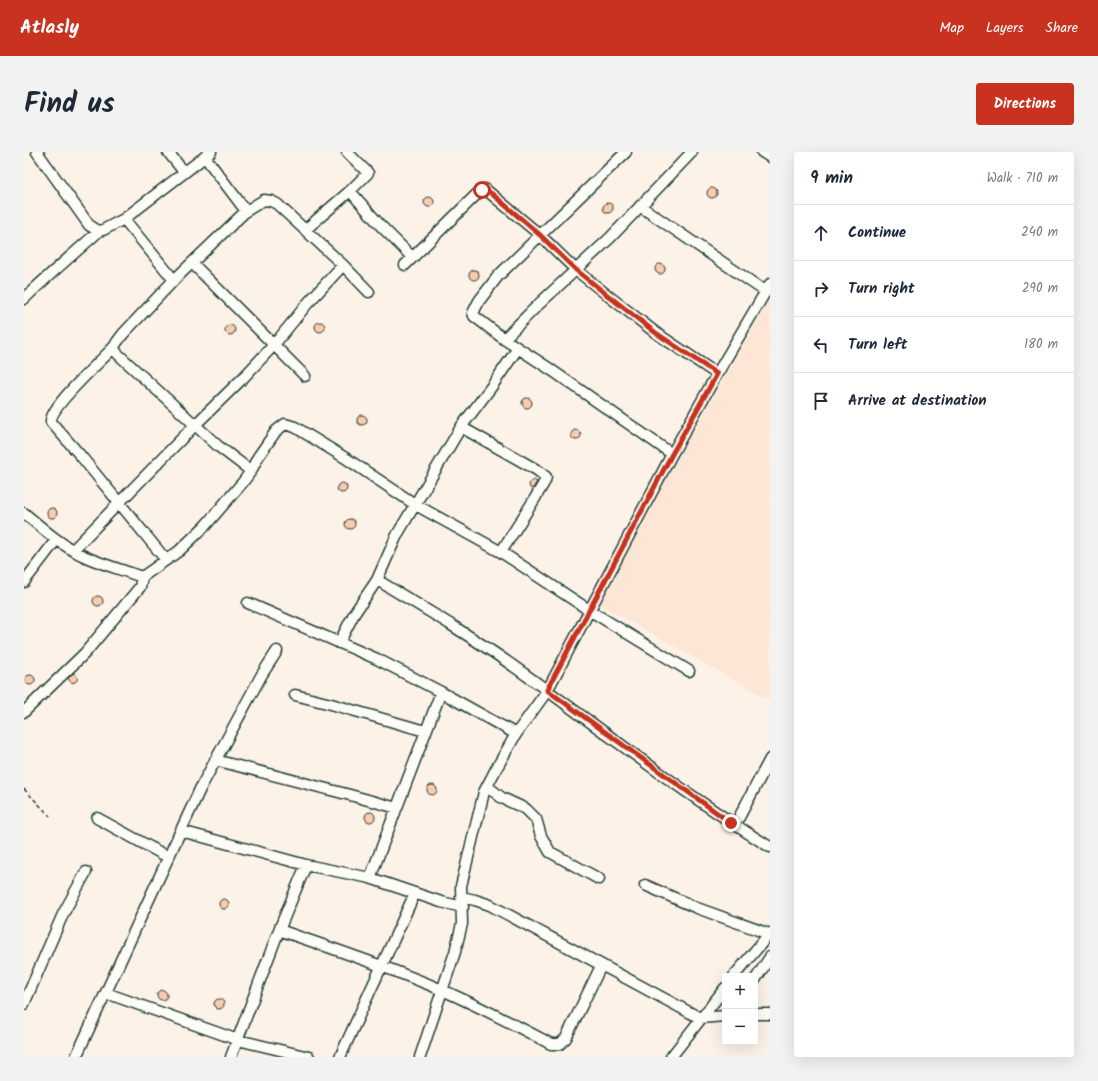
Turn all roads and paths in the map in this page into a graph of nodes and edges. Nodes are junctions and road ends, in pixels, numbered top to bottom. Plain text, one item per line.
1 (37, 152) edge
2 (168, 152) edge
3 (347, 152) edge
4 (626, 152) edge
5 (692, 152) edge
6 (762, 152) edge
7 (208, 155) edge
8 (770, 157) edge
9 (184, 172) junction
10 (350, 191) junction
11 (640, 206) junction
12 (246, 211) junction
13 (124, 219) junction
14 (306, 230) junction
15 (99, 231) junction
16 (540, 235) junction
17 (192, 263) junction
18 (343, 265) junction
19 (576, 270) junction
20 (174, 280) junction
21 (768, 288) edge
22 (369, 292) dead end
23 (24, 299) edge
24 (504, 339) junction
25 (273, 346) junction
26 (114, 347) junction
27 (518, 348) junction
28 (717, 374) junction
29 (304, 376) dead end
30 (195, 425) junction
31 (461, 427) junction
32 (672, 454) junction
33 (251, 471) junction
34 (118, 503) junction
35 (416, 505) junction
36 (24, 513) edge
37 (56, 540) junction
38 (73, 550) junction
39 (501, 552) junction
40 (166, 560) junction
41 (142, 577) junction
42 (377, 580) junction
43 (24, 582) edge
44 (248, 603) dead end
45 (589, 610) junction
46 (339, 643) junction
47 (277, 651) dead end
48 (689, 671) dead end
49 (547, 690) junction
50 (441, 692) junction
51 (295, 695) dead end
52 (24, 712) edge
53 (425, 731) junction
54 (516, 734) junction
55 (770, 759) edge
56 (215, 760) junction
57 (487, 786) junction
58 (24, 789) edge
59 (397, 808) junction
60 (50, 816) dead end
61 (97, 818) dead end
62 (735, 825) junction
63 (181, 831) junction
64 (770, 847) edge
65 (168, 857) junction
66 (306, 865) junction
67 (86, 872) dead end
68 (370, 878) junction
69 (599, 879) dead end
70 (645, 885) dead end
71 (415, 893) junction
72 (462, 902) junction
73 (279, 930) junction
74 (770, 934) edge
75 (766, 944) edge
76 (770, 957) edge
77 (381, 965) junction
78 (601, 966) junction
79 (737, 973) edge
80 (758, 975) edge
81 (443, 990) junction
82 (722, 992) edge
83 (106, 993) junction
84 (24, 1004) edge
85 (758, 1014) edge
86 (770, 1014) edge
87 (722, 1016) edge
88 (700, 1018) junction
89 (238, 1040) junction
90 (76, 1057) edge
91 (232, 1057) edge
92 (310, 1057) edge
93 (340, 1057) edge
94 (420, 1057) edge
95 (671, 1057) edge

1 - 15 street
2 - 9 street
3 - 10 street
4 - 16 street
5 - 11 street
6 - 8 street
7 - 9 street
7 - 12 street
9 - 13 street
10 - 14 street
10 - 16 street
11 - 19 street
11 - 21 street
12 - 14 street
12 - 17 street
13 - 15 street
13 - 20 street
14 - 18 street
15 - 23 street
16 - 19 street
16 - 24 street
17 - 20 street
17 - 25 street
18 - 22 street
18 - 25 street
19 - 24 street
19 - 28 street
20 - 26 street
21 - 28 street
24 - 27 street
25 - 29 street
25 - 30 street
26 - 30 street
26 - 34 street
27 - 31 street
27 - 32 street
28 - 32 street
30 - 33 street
30 - 34 street
31 - 35 street
31 - 39 street
32 - 45 street
33 - 35 street
33 - 40 street
34 - 38 street
34 - 40 street
35 - 39 street
35 - 42 street
36 - 37 street
37 - 38 street
37 - 43 street
38 - 41 street
39 - 45 street
40 - 41 street
41 - 52 street
42 - 46 street
42 - 49 street
44 - 46 street
45 - 48 street
45 - 49 street
46 - 50 street
47 - 56 street
49 - 54 street
49 - 62 street
50 - 53 street
50 - 54 street
51 - 53 street
53 - 59 street
54 - 57 street
55 - 62 street
56 - 59 street
56 - 63 street
57 - 69 street
57 - 72 street
58 - 60 path
59 - 68 street
61 - 65 street
62 - 64 street
63 - 65 street
63 - 66 street
65 - 83 street
66 - 68 street
66 - 73 street
67 - 84 street
68 - 71 street
70 - 74 street
71 - 72 street
71 - 77 street
72 - 78 street
72 - 81 street
73 - 77 street
73 - 89 street
74 - 75 street
75 - 79 street
76 - 80 street
77 - 81 street
77 - 93 street
78 - 81 street
78 - 88 street
81 - 94 street
82 - 88 street
83 - 89 street
83 - 90 street
85 - 86 street
87 - 88 street
88 - 95 street
89 - 91 street
89 - 92 street

